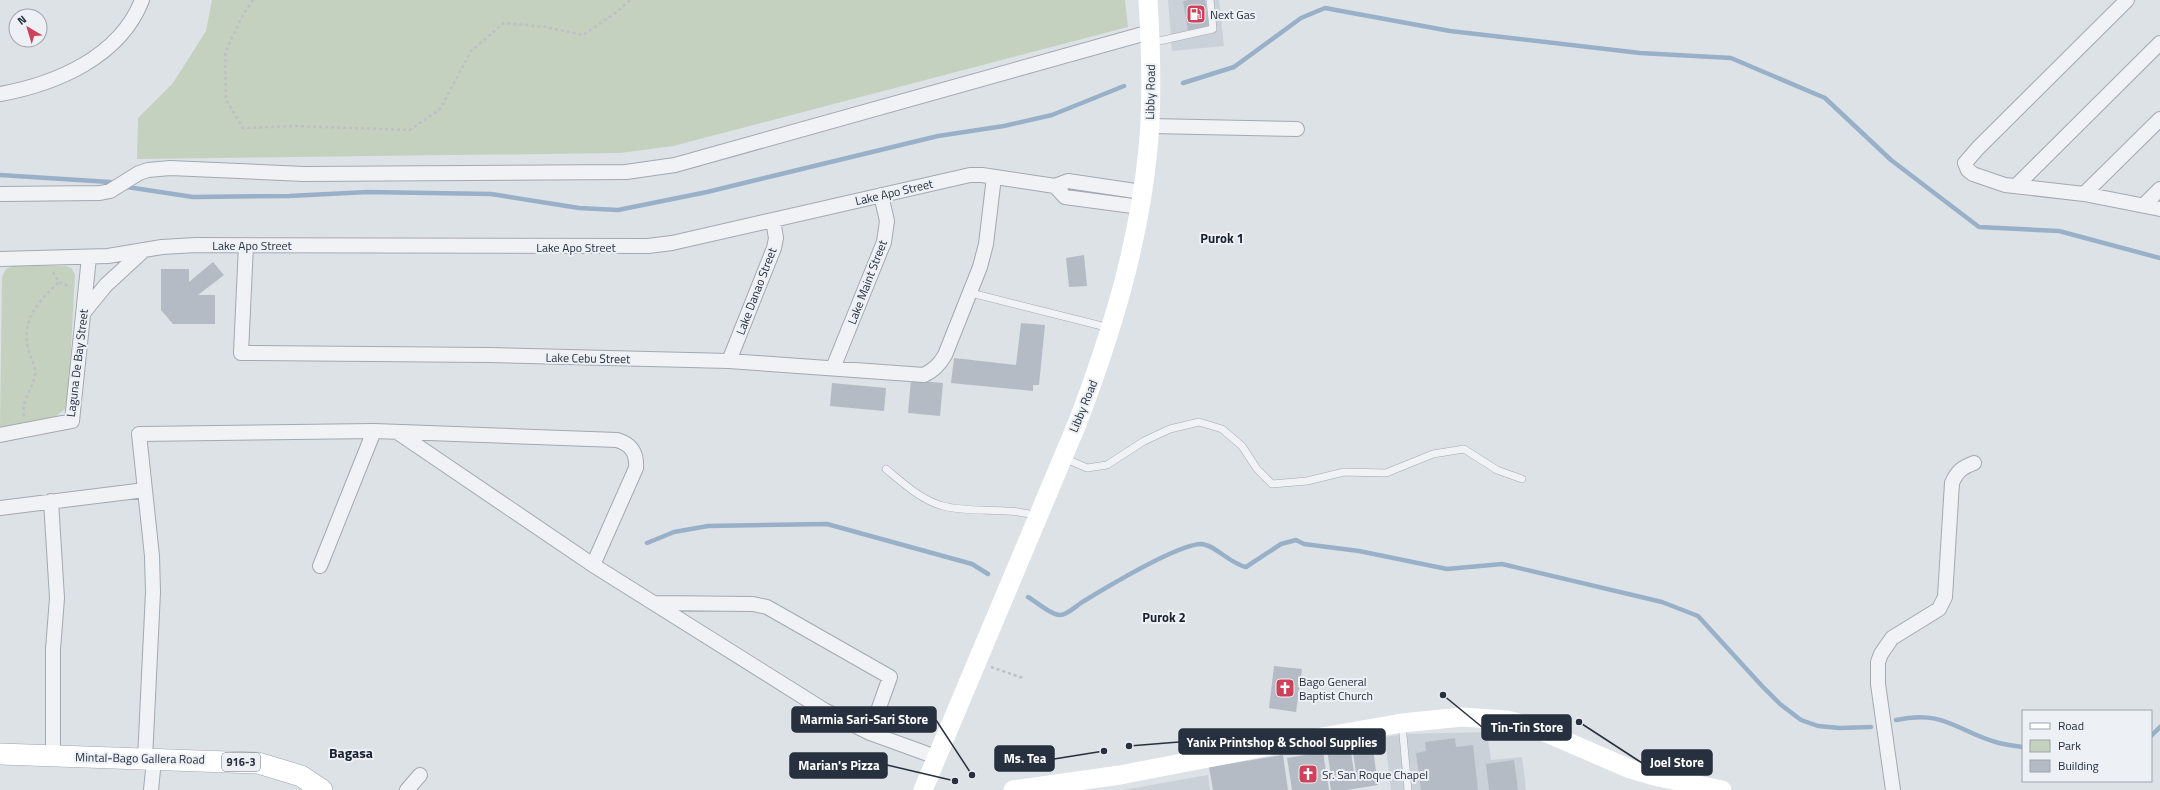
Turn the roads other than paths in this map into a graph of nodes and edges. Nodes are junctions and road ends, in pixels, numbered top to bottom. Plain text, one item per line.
1 (142, 0) edge
2 (1151, 0) edge
3 (1210, 0) edge
4 (2127, 0) edge
5 (1150, 38) junction
6 (2160, 43) edge
7 (0, 94) edge
8 (2160, 119) edge
9 (1150, 126) junction
10 (1297, 128) dead end
11 (994, 177) junction
12 (2016, 186) junction
13 (2160, 189) edge
14 (0, 194) edge
15 (2084, 194) junction
16 (881, 195) junction
17 (1141, 200) junction
18 (2144, 205) junction
19 (2160, 209) edge
20 (773, 220) junction
21 (246, 245) junction
22 (144, 250) junction
23 (89, 257) junction
24 (0, 259) edge
25 (971, 293) junction
26 (83, 314) junction
27 (1111, 328) junction
28 (729, 361) junction
29 (833, 368) junction
30 (374, 431) junction
31 (397, 432) junction
32 (0, 435) edge
33 (1062, 457) junction
34 (1974, 463) dead end
35 (886, 469) dead end
36 (1522, 479) dead end
37 (145, 490) junction
38 (51, 502) junction
39 (0, 508) edge
40 (1037, 516) junction
41 (593, 565) junction
42 (320, 566) dead end
43 (654, 603) junction
44 (1402, 723) junction
45 (870, 733) junction
46 (0, 754) edge
47 (53, 756) junction
48 (936, 757) junction
49 (150, 760) junction
50 (420, 775) dead end
51 (151, 790) edge
52 (322, 790) edge
53 (406, 790) edge
54 (923, 790) edge
55 (1013, 790) edge
56 (1408, 790) edge
57 (1722, 790) edge
58 (1893, 790) edge

1 - 7 street
2 - 5 main road, Libby Road
3 - 5 lane
4 - 12 street
5 - 9 main road, Libby Road
5 - 14 street
6 - 12 street
8 - 15 street
9 - 10 street
9 - 17 main road, Libby Road
11 - 16 street, Lake Apo Street
11 - 17 street, Lake Apo Street
11 - 25 street
12 - 15 street
13 - 18 street
15 - 18 street
16 - 20 street, Lake Apo Street
16 - 29 street, Lake Maint Street
17 - 27 main road, Libby Road
18 - 19 street
20 - 21 street, Lake Apo Street
20 - 28 street, Lake Danao Street
21 - 22 street, Lake Apo Street
21 - 28 street, Lake Cebu Street
22 - 23 street, Lake Apo Street
22 - 26 street
23 - 24 street, Lake Apo Street
23 - 26 street, Laguna De Bay Street
25 - 27 lane
25 - 29 street, Lake Cebu Street
26 - 32 street, Laguna De Bay Street
27 - 33 main road, Libby Road
28 - 29 street, Lake Cebu Street
30 - 31 street
30 - 37 street
30 - 42 street
31 - 41 street
31 - 41 street
33 - 36 lane
33 - 40 main road, Libby Road
34 - 58 street
35 - 40 lane
37 - 38 street
37 - 49 street
38 - 39 street
38 - 47 street
40 - 48 main road, Libby Road
41 - 43 street
43 - 45 street
43 - 45 street
44 - 55 main road
44 - 56 lane
44 - 57 main road
45 - 48 street
46 - 47 main road, Mintal-Bago Gallera Road / 916-3
47 - 49 main road, Mintal-Bago Gallera Road / 916-3
48 - 54 main road, Libby Road
49 - 51 street
49 - 52 main road, Mintal-Bago Gallera Road / 916-3
50 - 53 street

